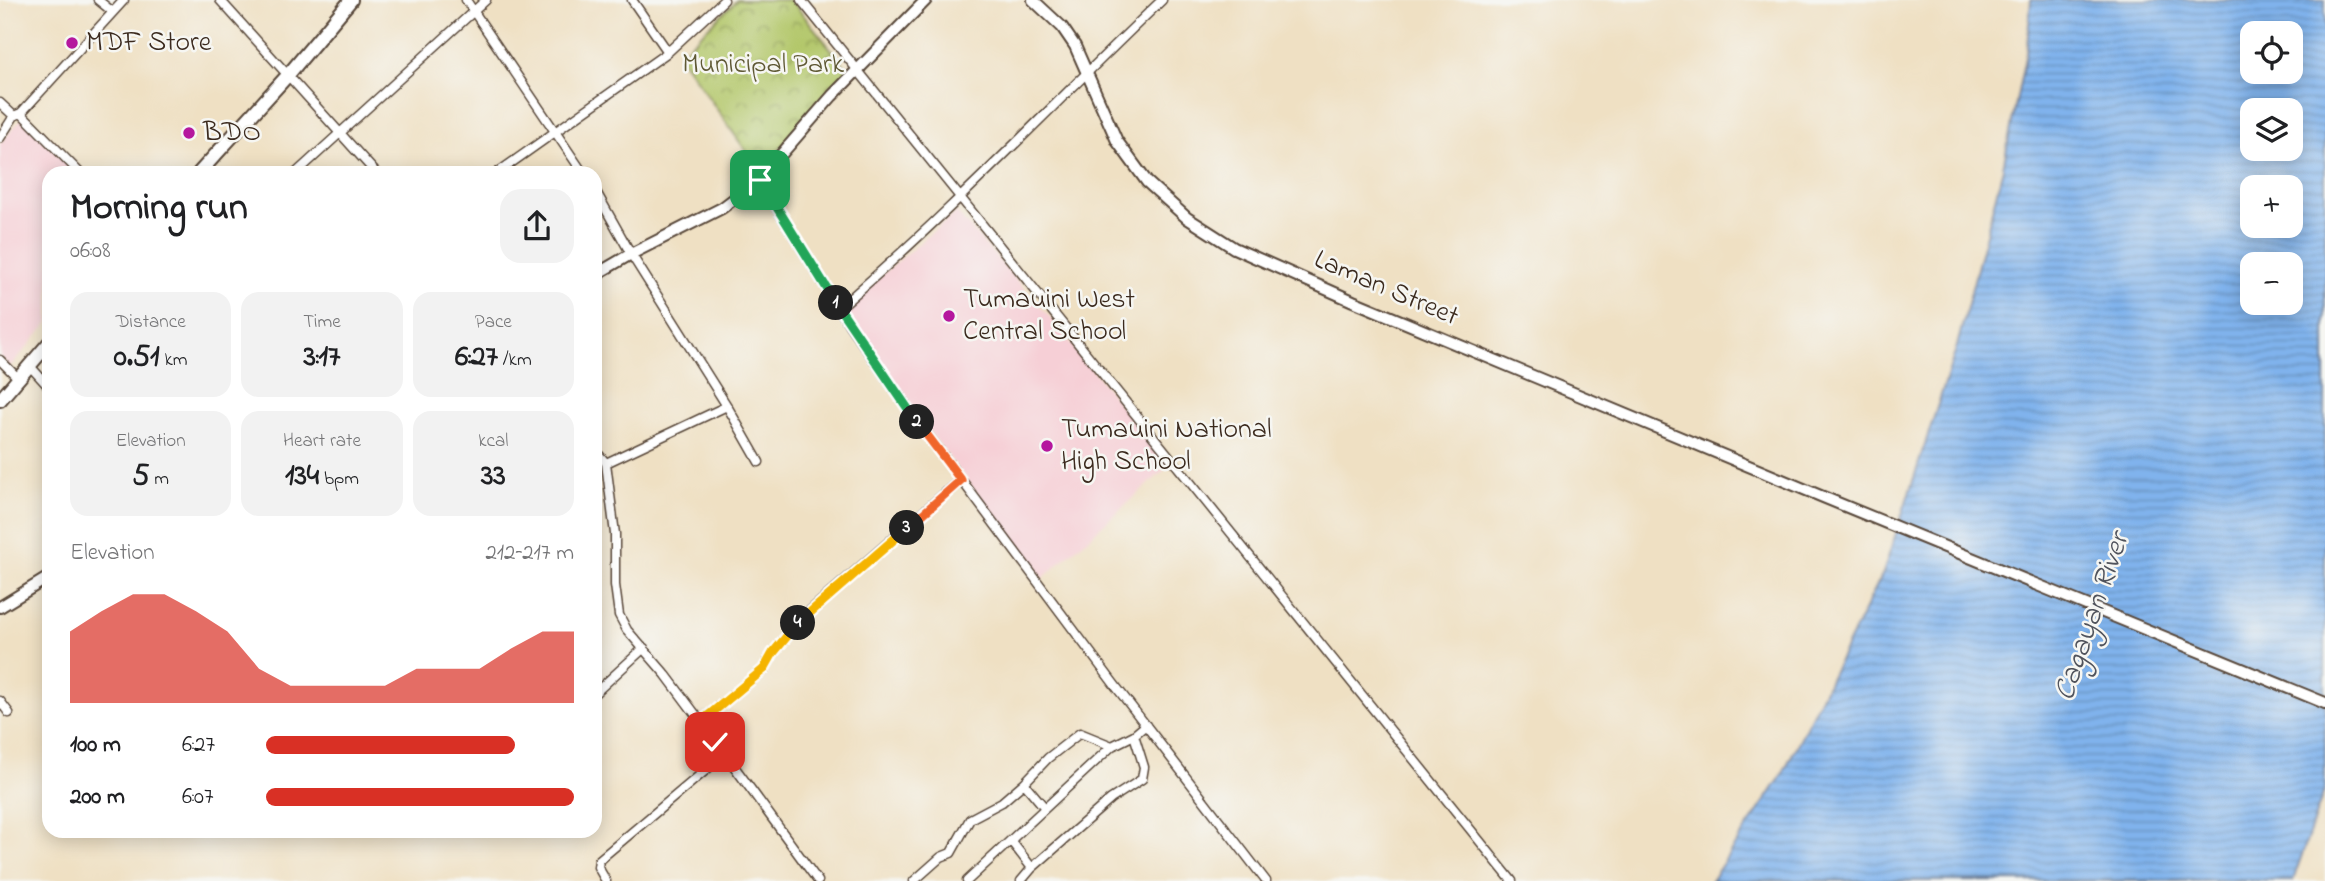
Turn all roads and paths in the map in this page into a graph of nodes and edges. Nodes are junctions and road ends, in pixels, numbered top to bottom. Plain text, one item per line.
1 (98, 0) edge
2 (124, 0) edge
3 (220, 0) edge
4 (351, 0) edge
5 (466, 0) edge
6 (486, 0) edge
7 (632, 0) edge
8 (724, 0) edge
9 (802, 0) edge
10 (926, 0) edge
11 (1033, 0) edge
12 (1162, 0) edge
13 (113, 12) junction
14 (474, 12) junction
15 (668, 52) junction
16 (859, 69) junction
17 (1087, 72) junction
18 (288, 75) junction
19 (0, 103) edge
20 (18, 114) junction
21 (340, 131) junction
22 (555, 132) junction
23 (0, 138) edge
24 (73, 166) edge
25 (205, 166) edge
26 (303, 166) edge
27 (370, 166) edge
28 (507, 166) edge
29 (578, 166) edge
30 (760, 180) junction
31 (961, 198) junction
32 (602, 202) edge
33 (631, 254) junction
34 (602, 271) edge
35 (839, 308) junction
36 (42, 351) edge
37 (0, 360) edge
38 (29, 365) junction
39 (18, 378) junction
40 (42, 379) edge
41 (0, 400) edge
42 (727, 406) junction
43 (602, 458) edge
44 (759, 462) dead end
45 (606, 463) junction
46 (961, 480) junction
47 (42, 581) edge
48 (0, 607) edge
49 (644, 649) junction
50 (602, 687) edge
51 (0, 701) edge
52 (2325, 704) edge
53 (9, 713) dead end
54 (702, 721) junction
55 (1146, 725) junction
56 (1134, 735) junction
57 (1112, 746) junction
58 (725, 754) junction
59 (1024, 783) junction
60 (1045, 808) junction
61 (1011, 841) junction
62 (1032, 868) junction
63 (1023, 880) edge
64 (606, 881) edge
65 (818, 881) edge
66 (914, 881) edge
67 (967, 881) edge
68 (1266, 881) edge
69 (1512, 881) edge

1 - 13 street
2 - 13 street
3 - 18 street
4 - 18 main road
5 - 14 street
6 - 14 street
7 - 15 street
8 - 15 street
9 - 16 street
10 - 16 main road
11 - 17 main road, Laman Street
12 - 17 street
13 - 20 street
14 - 21 street
14 - 22 street
15 - 22 street
16 - 30 main road
16 - 31 street
17 - 31 street
17 - 52 main road, Laman Street
18 - 21 street
18 - 25 main road
19 - 20 street
20 - 23 street
20 - 24 street
21 - 26 street
21 - 27 street
22 - 28 street
22 - 29 street
30 - 33 main road
30 - 35 street
31 - 35 street
31 - 69 street
32 - 33 street
33 - 34 main road
33 - 42 street
35 - 46 street
36 - 38 main road
37 - 39 street
38 - 39 main road
38 - 40 street
39 - 41 main road
42 - 44 street
42 - 45 street
43 - 45 street
45 - 49 street
46 - 54 street
46 - 55 street
47 - 48 main road
49 - 50 street
49 - 54 street
51 - 53 street
54 - 58 street
55 - 56 street
55 - 68 street
56 - 57 street
56 - 62 street
57 - 59 street
57 - 60 street
58 - 64 street
58 - 65 street
59 - 60 street
59 - 66 street
60 - 61 street
61 - 62 street
61 - 67 street
62 - 63 street

